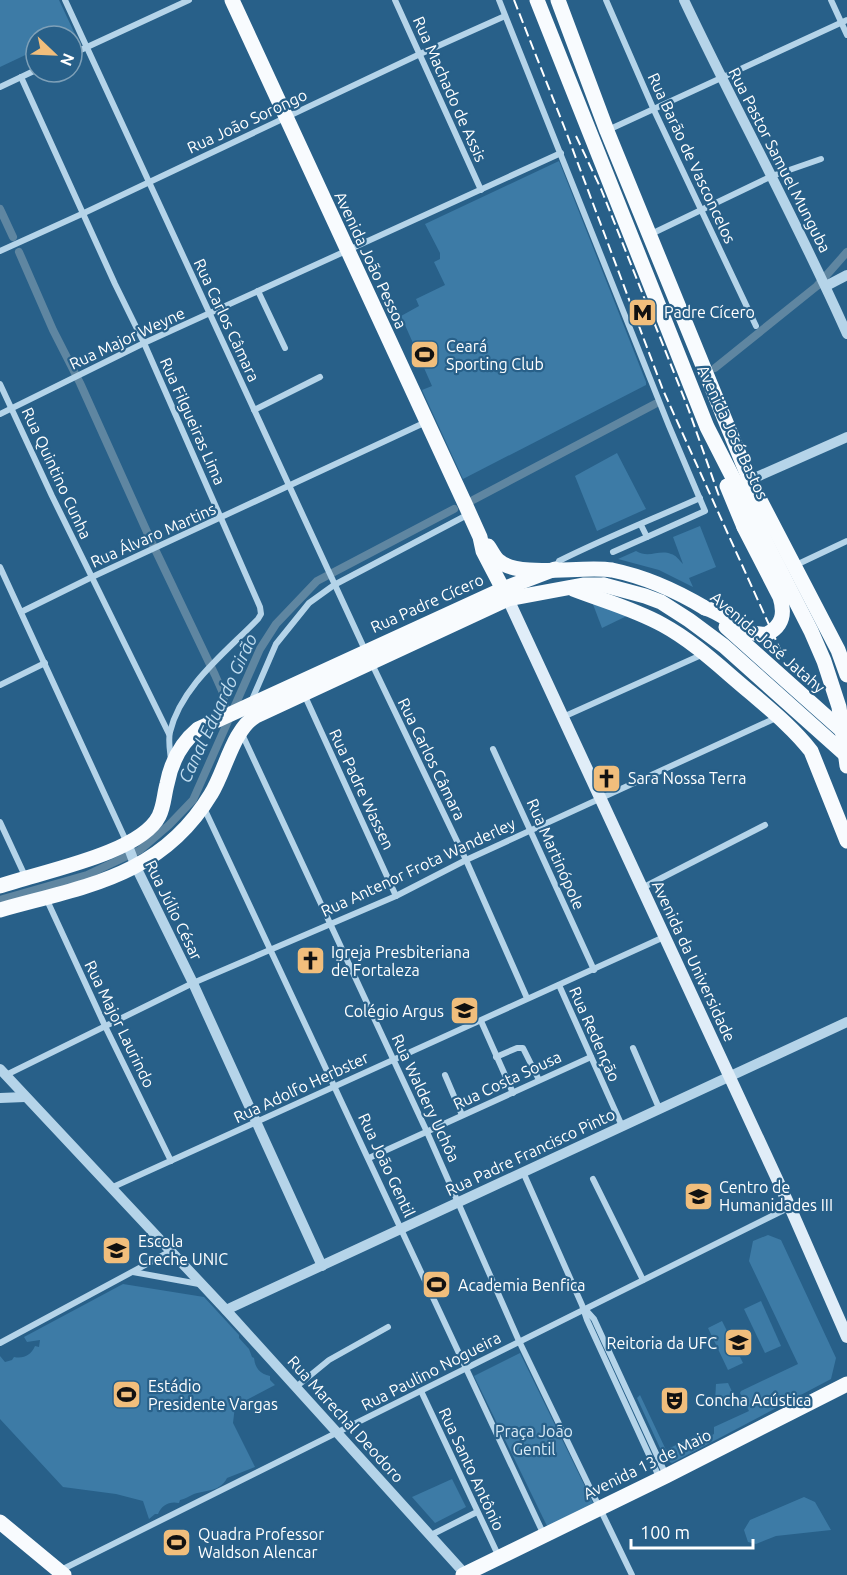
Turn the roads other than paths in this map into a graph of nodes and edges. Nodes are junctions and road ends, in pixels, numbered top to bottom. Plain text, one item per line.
1 (65, 0) edge
2 (189, 0) edge
3 (231, 0) edge
4 (395, 0) edge
5 (499, 0) edge
6 (537, 0) edge
7 (558, 0) edge
8 (606, 0) edge
9 (684, 0) edge
10 (831, 0) edge
11 (505, 16) junction
12 (844, 21) edge
13 (847, 35) edge
14 (88, 47) junction
15 (84, 49) edge
16 (420, 54) junction
17 (24, 76) edge
18 (21, 77) junction
19 (720, 77) junction
20 (0, 87) edge
21 (653, 108) junction
22 (285, 118) junction
23 (607, 131) junction
24 (561, 153) junction
25 (820, 159) dead end
26 (772, 176) junction
27 (148, 182) junction
28 (481, 190) junction
29 (702, 209) junction
30 (84, 213) junction
31 (650, 235) junction
32 (347, 250) junction
33 (0, 251) edge
34 (847, 275) edge
35 (825, 284) junction
36 (258, 291) junction
37 (210, 314) junction
38 (756, 326) dead end
39 (847, 334) edge
40 (144, 343) junction
41 (285, 348) dead end
42 (320, 377) dead end
43 (0, 384) edge
44 (11, 407) junction
45 (254, 410) junction
46 (0, 414) edge
47 (427, 422) junction
48 (847, 436) edge
49 (739, 485) junction
50 (291, 486) junction
51 (700, 498) junction
52 (469, 513) junction
53 (221, 518) junction
54 (641, 525) junction
55 (480, 537) junction
56 (647, 537) junction
57 (847, 541) edge
58 (613, 552) dead end
59 (794, 566) junction
60 (0, 567) edge
61 (555, 569) junction
62 (92, 577) junction
63 (333, 583) junction
64 (570, 588) junction
65 (505, 594) junction
66 (705, 608) junction
67 (21, 612) junction
68 (842, 648) edge
69 (699, 656) dead end
70 (368, 657) junction
71 (45, 663) junction
72 (847, 675) edge
73 (0, 685) edge
74 (304, 694) junction
75 (246, 706) junction
76 (562, 717) junction
77 (778, 717) junction
78 (240, 731) junction
79 (170, 734) junction
80 (847, 735) edge
81 (493, 750) dead end
82 (847, 756) edge
83 (847, 766) edge
84 (171, 768) junction
85 (601, 798) junction
86 (203, 807) junction
87 (0, 822) edge
88 (765, 825) dead end
89 (531, 830) junction
90 (847, 841) edge
91 (128, 846) junction
92 (466, 860) junction
93 (135, 865) junction
94 (25, 877) junction
95 (0, 885) edge
96 (642, 888) junction
97 (396, 896) junction
98 (46, 898) junction
99 (0, 910) edge
100 (329, 923) junction
101 (664, 937) junction
102 (270, 948) junction
103 (594, 970) junction
104 (193, 983) junction
105 (559, 985) junction
106 (527, 998) junction
107 (481, 1021) junction
108 (847, 1022) edge
109 (105, 1026) junction
110 (633, 1048) dead end
111 (496, 1057) junction
112 (591, 1057) junction
113 (393, 1060) junction
114 (3, 1072) edge
115 (445, 1075) dead end
116 (729, 1077) junction
117 (539, 1080) junction
118 (336, 1086) junction
119 (0, 1091) edge
120 (513, 1093) junction
121 (25, 1097) junction
122 (0, 1098) edge
123 (659, 1108) junction
124 (462, 1115) junction
125 (256, 1123) junction
126 (622, 1126) junction
127 (427, 1132) junction
128 (369, 1158) junction
129 (171, 1161) junction
130 (523, 1172) junction
131 (593, 1179) dead end
132 (113, 1188) junction
133 (458, 1202) junction
134 (790, 1207) junction
135 (401, 1228) junction
136 (171, 1251) junction
137 (322, 1266) junction
138 (132, 1272) junction
139 (643, 1280) junction
140 (202, 1285) junction
141 (584, 1309) junction
142 (226, 1310) junction
143 (388, 1328) dead end
144 (847, 1337) edge
145 (519, 1341) junction
146 (0, 1343) edge
147 (467, 1368) junction
148 (847, 1378) edge
149 (296, 1387) junction
150 (844, 1389) edge
151 (421, 1391) junction
152 (338, 1432) junction
153 (663, 1478) junction
154 (602, 1511) junction
155 (477, 1512) junction
156 (0, 1521) edge
157 (0, 1535) edge
158 (431, 1535) junction
159 (544, 1535) junction
160 (499, 1558) junction
161 (56, 1574) edge
162 (465, 1575) edge
163 (485, 1575) edge
164 (632, 1575) edge

1 - 14 street, Rua Carlos Câmara
2 - 14 street
3 - 22 main road, Avenida João Pessoa
4 - 16 street, Rua Machado de Assis
5 - 11 street
6 - 49 main road, Avenida José Bastos
7 - 23 main road, Avenida José Bastos
8 - 21 street, Rua Barão de Vasconcelos
9 - 19 street, Rua Pastor Samuel Munguba
10 - 12 street
11 - 16 street, Rua João Sorongo
11 - 24 street
12 - 13 street
12 - 19 street
14 - 15 street
14 - 27 street, Rua Carlos Câmara
16 - 22 street, Rua João Sorongo
16 - 28 street, Rua Machado de Assis
17 - 18 street
18 - 20 street
18 - 30 street, Rua Filgueiras Lima
19 - 21 street
19 - 26 street, Rua Pastor Samuel Munguba
21 - 23 street
21 - 29 street, Rua Barão de Vasconcelos
22 - 27 street, Rua João Sorongo
22 - 32 main road, Avenida João Pessoa
23 - 31 main road, Avenida José Bastos
24 - 28 street, Rua Major Weyne
24 - 51 street
25 - 26 street
26 - 29 street
26 - 35 street, Rua Pastor Samuel Munguba
27 - 30 street, Rua João Sorongo
27 - 37 street, Rua Carlos Câmara
28 - 32 street, Rua Major Weyne
29 - 31 street
29 - 38 street, Rua Barão de Vasconcelos
30 - 33 street, Rua João Sorongo
30 - 40 street, Rua Filgueiras Lima
31 - 49 main road, Avenida José Bastos
32 - 36 street, Rua Major Weyne
32 - 47 main road, Avenida João Pessoa
34 - 35 street
35 - 39 street, Rua Pastor Samuel Munguba
36 - 37 street, Rua Major Weyne
36 - 41 street
37 - 40 street, Rua Major Weyne
37 - 45 street, Rua Carlos Câmara
40 - 44 street, Rua Major Weyne
40 - 53 street, Rua Filgueiras Lima
42 - 45 street
43 - 44 street, Rua Quintino Cunha
44 - 46 street, Rua Major Weyne
44 - 62 street, Rua Quintino Cunha
45 - 50 street, Rua Carlos Câmara
47 - 50 street, Rua Álvaro Martins
47 - 52 main road, Avenida João Pessoa
48 - 49 street
49 - 59 main road, Avenida José Bastos
49 - 66 main road, bridge
49 - 83 main road, Avenida José Bastos
50 - 53 street, Rua Álvaro Martins
50 - 63 street, Rua Carlos Câmara
51 - 54 street, Rua Padre Cícero
51 - 56 street
52 - 55 main road, Avenida João Pessoa
52 - 63 street
53 - 62 street, Rua Álvaro Martins
53 - 79 street, Rua Filgueiras Lima
54 - 56 street
54 - 61 street, Rua Padre Cícero
55 - 61 main road, Avenida José Jatahy
55 - 65 main road, Avenida João Pessoa
56 - 58 street
57 - 59 street
59 - 68 main road, Avenida José Bastos
60 - 67 street, Rua Júlio César
61 - 65 main road, Rua Padre Cícero
61 - 66 main road, Avenida José Jatahy
62 - 67 street, Rua Álvaro Martins
62 - 79 street, Rua Quintino Cunha
63 - 70 street, Rua Carlos Câmara
63 - 75 street
64 - 65 main road, Rua Padre Cícero
64 - 77 main road
64 - 82 main road, Avenida José Jatahy, bridge
65 - 70 main road, Rua Padre Cícero
65 - 76 main road, Avenida da Universidade
66 - 80 main road, Avenida José Jatahy, bridge
67 - 71 street, Rua Júlio César
68 - 72 main road, Avenida José Bastos
69 - 76 street
70 - 74 main road, Rua Padre Cícero
70 - 75 main road, Rua Padre Cícero
70 - 92 street, Rua Carlos Câmara
71 - 73 street
71 - 91 street, Rua Júlio César
74 - 78 main road, Rua Padre Cícero
74 - 97 street, Rua Padre Wassen
75 - 84 main road, Rua Padre Cícero
76 - 85 main road, Avenida da Universidade
77 - 85 street, Rua Antenor Frota Wanderley
77 - 90 main road
78 - 86 main road
78 - 100 street, Rua Waldery Uchôa
79 - 84 street
81 - 89 street, Rua Martinópole
84 - 91 main road, Rua Padre Cícero
85 - 89 street, Rua Antenor Frota Wanderley
85 - 96 main road, Avenida da Universidade
86 - 93 main road
86 - 102 street, Rua João Gentil
87 - 94 street
88 - 96 street
89 - 92 street, Rua Antenor Frota Wanderley
89 - 103 street, Rua Martinópole
91 - 93 street, Rua Júlio César
91 - 94 main road, Rua Padre Cícero
92 - 97 street, Rua Antenor Frota Wanderley
92 - 106 street, Rua Carlos Câmara
93 - 98 main road
93 - 104 street, Rua Júlio César
94 - 95 main road, Rua Padre Cícero
96 - 101 main road, Avenida da Universidade
97 - 100 street, Rua Antenor Frota Wanderley
98 - 99 main road
98 - 109 street, Rua Major Laurindo
100 - 102 street, Rua Antenor Frota Wanderley
100 - 113 street, Rua Waldery Uchôa
101 - 103 street, Rua Adolfo Herbster
101 - 116 main road, Avenida da Universidade
102 - 104 street, Rua Antenor Frota Wanderley
102 - 118 street, Rua João Gentil
103 - 105 street, Rua Adolfo Herbster
104 - 109 street, Rua Antenor Frota Wanderley
104 - 125 street, Rua Júlio César
105 - 106 street, Rua Adolfo Herbster
105 - 112 street, Rua Redenção
106 - 107 street, Rua Adolfo Herbster
107 - 111 street
107 - 113 street, Rua Adolfo Herbster
108 - 116 street, Rua Padre Francisco Pinto
109 - 114 street, Rua Antenor Frota Wanderley
109 - 129 street, Rua Major Laurindo
110 - 123 street
111 - 117 street
111 - 120 street
112 - 117 street, Rua Costa Sousa
112 - 126 street, Rua Redenção
113 - 118 street, Rua Adolfo Herbster
113 - 127 street, Rua Waldery Uchôa
114 - 119 street
114 - 121 street, Rua Marechal Deodoro
115 - 124 street
116 - 123 street, Rua Padre Francisco Pinto
116 - 134 main road, Avenida da Universidade
117 - 120 street, Rua Costa Sousa
118 - 125 street, Rua Adolfo Herbster
118 - 128 street, Rua João Gentil
120 - 124 street, Rua Costa Sousa
121 - 122 street
121 - 132 street, Rua Marechal Deodoro
123 - 126 street, Rua Padre Francisco Pinto
124 - 127 street, Rua Costa Sousa
125 - 129 street, Rua Adolfo Herbster
125 - 137 street, Rua Júlio César
126 - 130 street, Rua Padre Francisco Pinto
127 - 128 street, Rua Costa Sousa
127 - 133 street, Rua Waldery Uchôa
128 - 135 street, Rua João Gentil
129 - 132 street, Rua Adolfo Herbster
130 - 133 street, Rua Padre Francisco Pinto
130 - 141 street
131 - 139 street
132 - 136 street, Rua Marechal Deodoro
133 - 135 street, Rua Padre Francisco Pinto
133 - 145 street, Rua Waldery Uchôa
134 - 139 street, Rua Paulino Nogueira
134 - 144 main road, Avenida da Universidade
135 - 137 street, Rua Padre Francisco Pinto
135 - 147 street, Rua João Gentil
136 - 138 street
136 - 140 street, Rua Marechal Deodoro
137 - 142 street, Rua Padre Francisco Pinto
138 - 140 street
138 - 146 street
139 - 141 street, Rua Paulino Nogueira
140 - 142 street, Rua Marechal Deodoro
141 - 145 street, Rua Paulino Nogueira
141 - 153 street
142 - 149 street, Rua Marechal Deodoro
143 - 149 street
145 - 147 street, Rua Paulino Nogueira
145 - 154 street, Rua Waldery Uchôa
147 - 151 street, Rua Paulino Nogueira
147 - 159 street, Rua João Gentil
148 - 150 main road
149 - 152 street, Rua Marechal Deodoro
150 - 153 main road, Avenida 13 de Maio
150 - 154 main road, Avenida 13 de Maio
151 - 152 street, Rua Paulino Nogueira
151 - 155 street, Rua Santo Antônio
152 - 158 street, Rua Marechal Deodoro
152 - 161 street, Rua Paulino Nogueira
153 - 154 main road, Avenida 13 de Maio
154 - 159 main road, Avenida 13 de Maio
154 - 163 main road, Avenida 13 de Maio
154 - 164 street, Rua Waldery Uchôa
155 - 158 street
155 - 160 street, Rua Santo Antônio
156 - 161 main road
157 - 161 main road
158 - 162 street, Rua Marechal Deodoro
159 - 160 main road, Avenida 13 de Maio
160 - 162 main road, Avenida 13 de Maio

